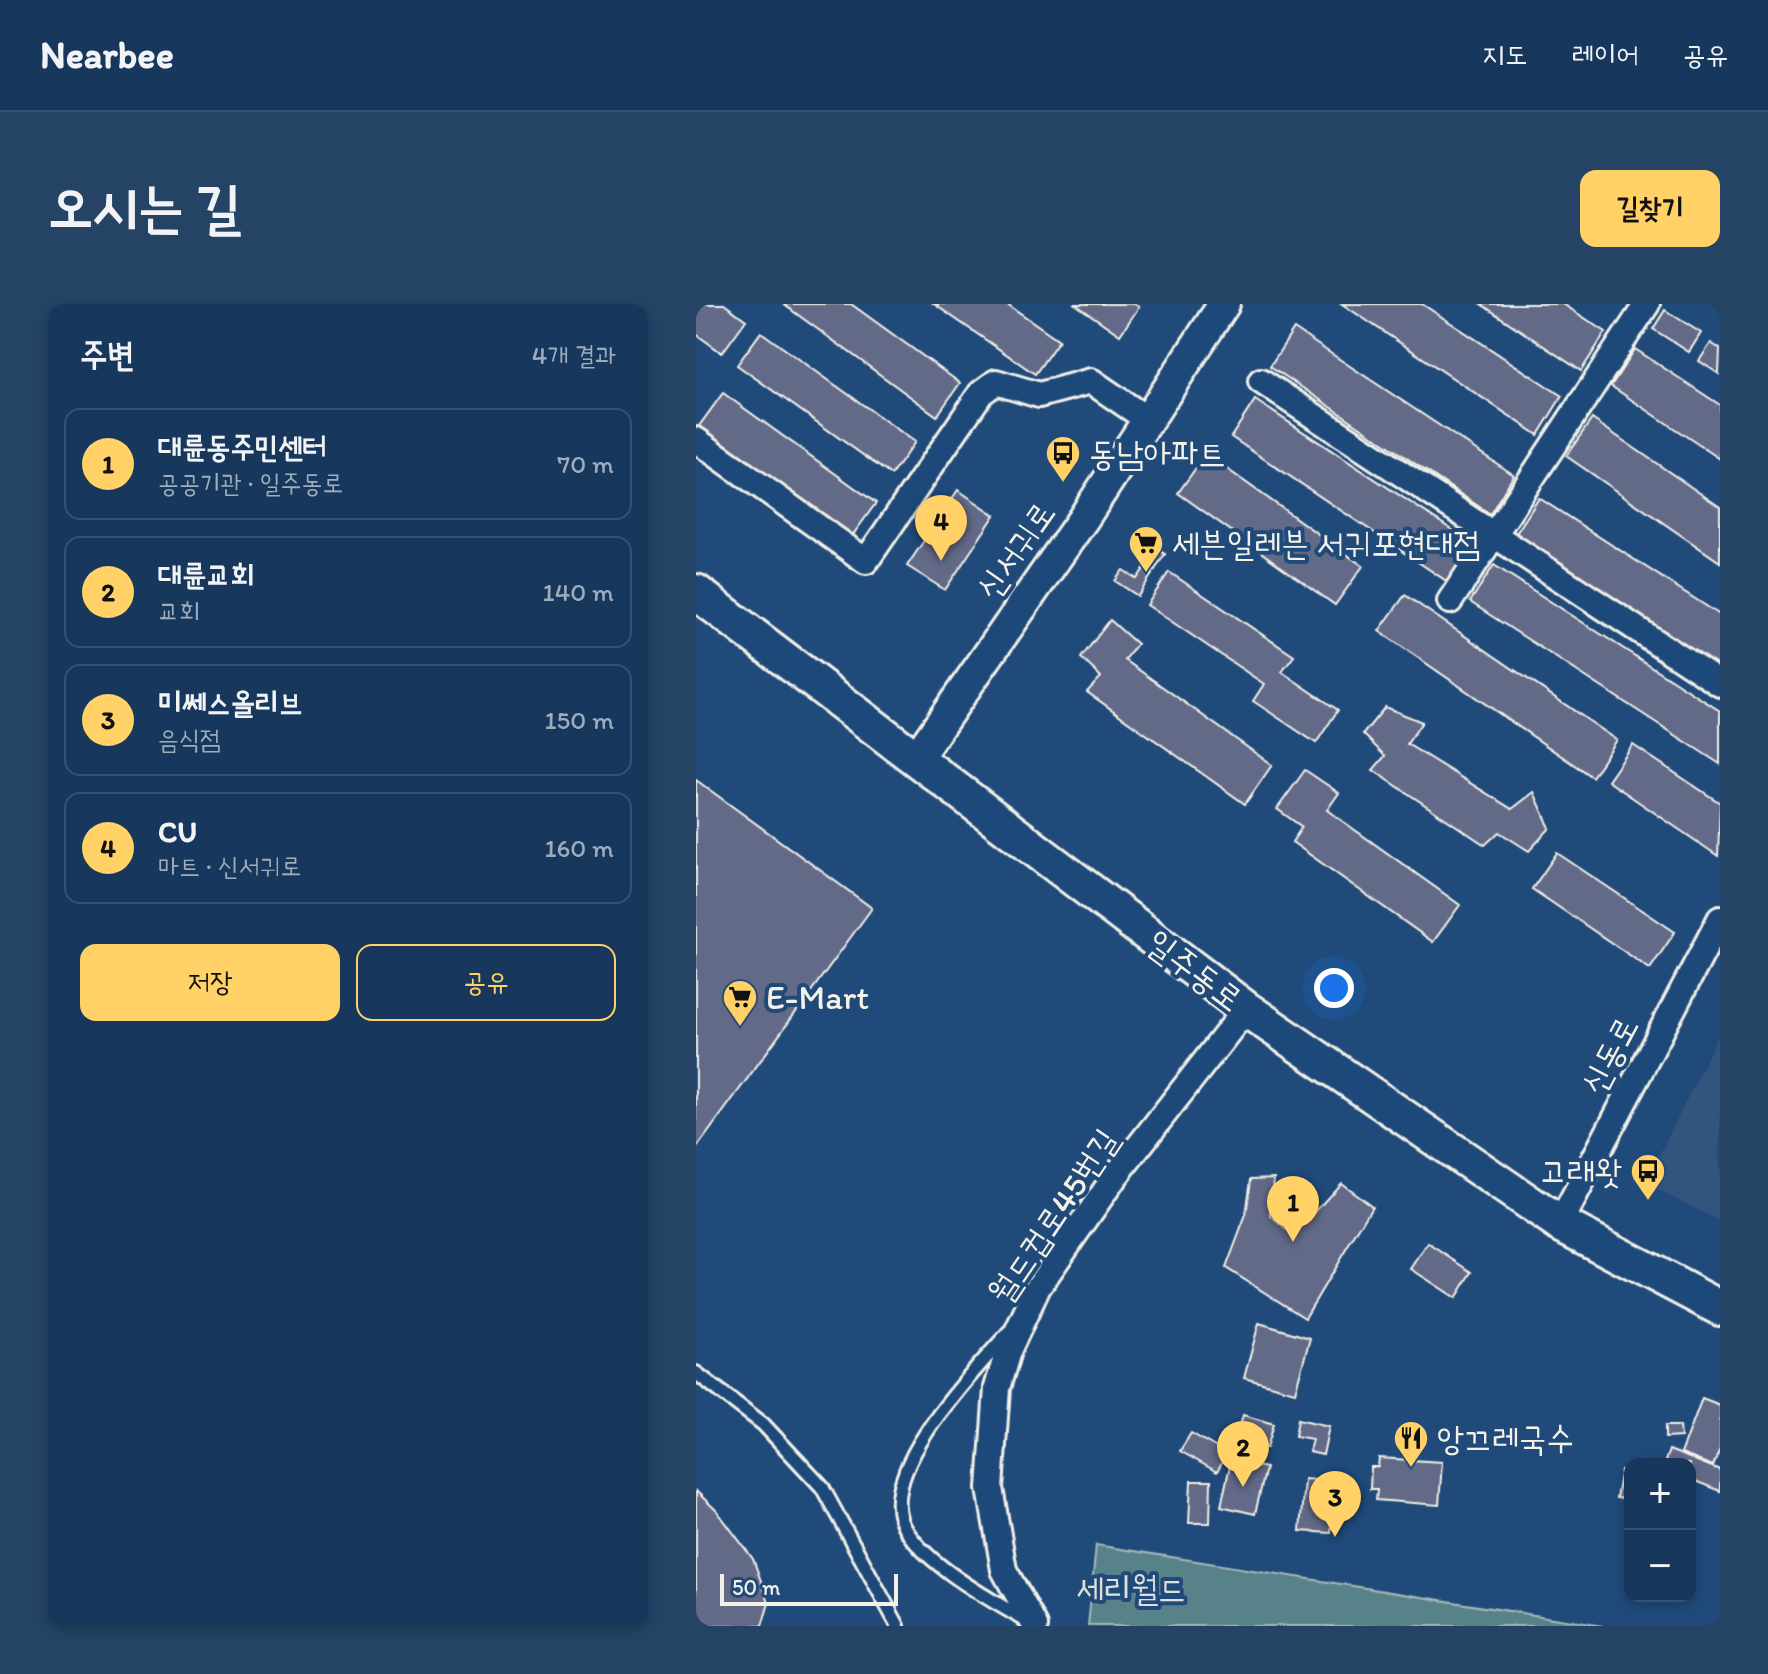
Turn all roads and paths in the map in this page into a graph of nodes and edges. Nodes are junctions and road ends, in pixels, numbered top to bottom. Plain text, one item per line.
1 (1224, 304) edge
2 (1647, 304) edge
3 (1261, 381) dead end
4 (1148, 420) junction
5 (696, 440) edge
6 (1494, 535) junction
7 (696, 592) edge
8 (1450, 601) dead end
9 (1720, 684) edge
10 (917, 757) junction
11 (1720, 919) edge
12 (1246, 1009) junction
13 (1560, 1224) junction
14 (1720, 1308) edge
15 (1021, 1316) junction
16 (696, 1373) edge
17 (898, 1626) edge
18 (1035, 1626) edge

1 - 4 street, 신서귀로
2 - 6 street
3 - 6 street
4 - 5 street
4 - 10 street, 신서귀로
6 - 8 street
6 - 9 street
7 - 10 main road, 일주동로
10 - 12 main road, 일주동로
11 - 13 street, 신동로
12 - 13 main road, 일주동로
12 - 15 street, 월드컵로45번길
13 - 14 main road, 일주동로
15 - 18 street, 월드컵로45번길
15 - 18 lane
16 - 17 lane

